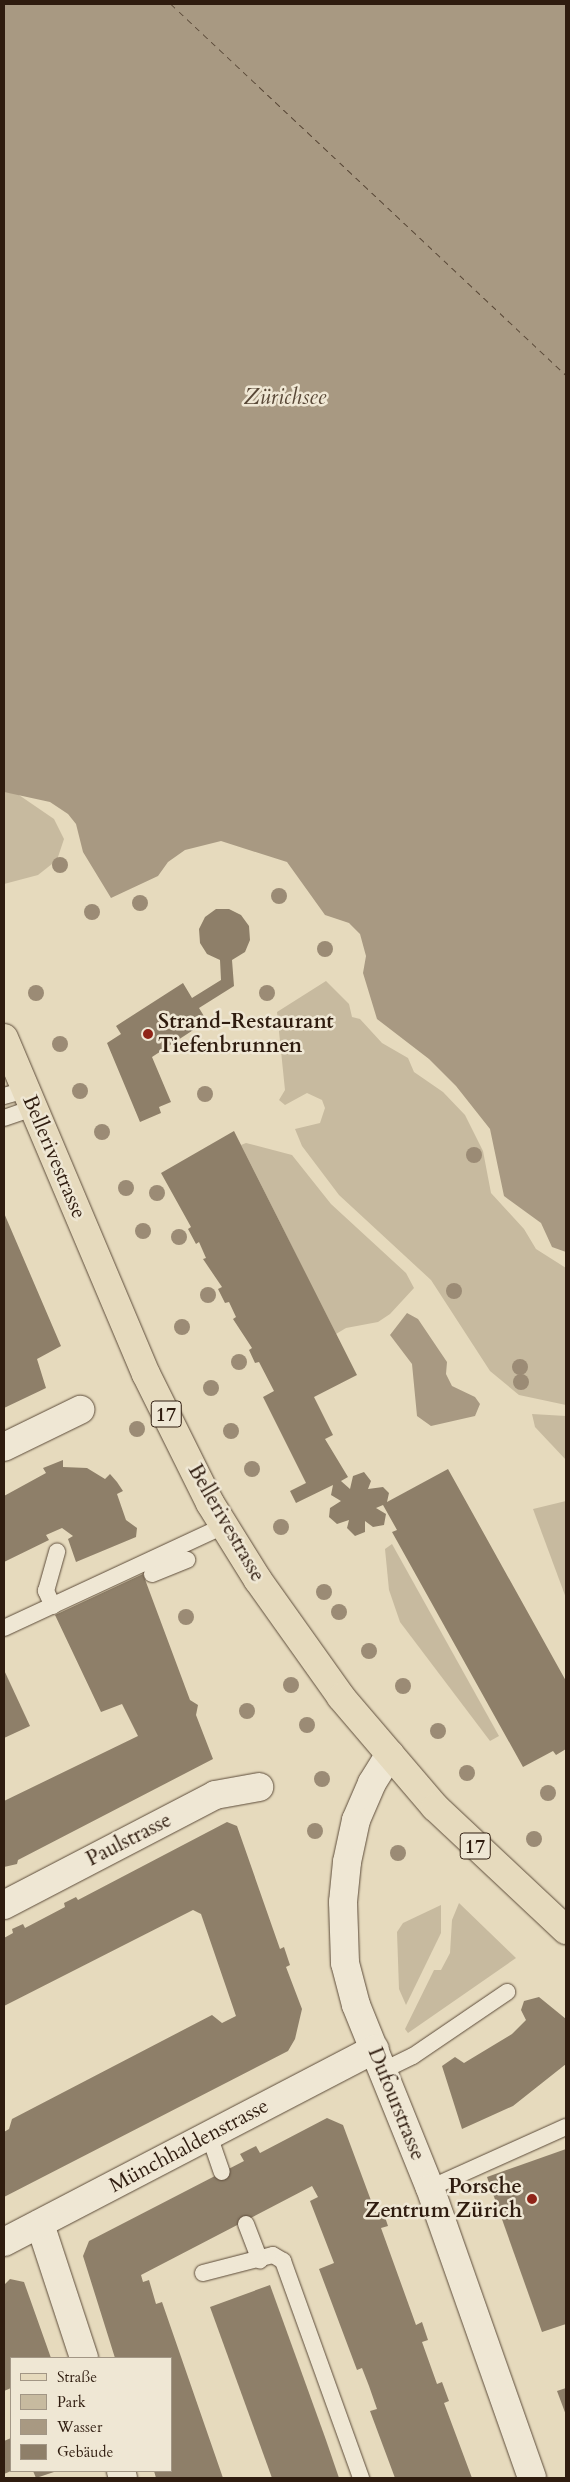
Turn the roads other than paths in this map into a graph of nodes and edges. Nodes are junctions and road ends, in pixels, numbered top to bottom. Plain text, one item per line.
1 (4, 1038) edge
2 (21, 1098) edge
3 (4, 1118) edge
4 (80, 1410) dead end
5 (4, 1447) edge
6 (224, 1526) junction
7 (57, 1552) dead end
8 (187, 1560) dead end
9 (152, 1574) dead end
10 (53, 1606) junction
11 (4, 1628) edge
12 (390, 1754) junction
13 (259, 1788) dead end
14 (4, 1905) edge
15 (566, 1930) edge
16 (507, 1992) dead end
17 (380, 2060) junction
18 (566, 2128) edge
19 (209, 2135) junction
20 (222, 2172) dead end
21 (430, 2188) junction
22 (40, 2224) junction
23 (246, 2224) dead end
24 (4, 2242) edge
25 (260, 2260) junction
26 (202, 2273) dead end
27 (84, 2357) edge
28 (361, 2478) edge
29 (532, 2478) edge

1 - 2 main road, Bellerivestrasse / 17
2 - 3 lane
2 - 6 main road, Bellerivestrasse / 17
4 - 5 street
6 - 10 lane
6 - 12 main road, Bellerivestrasse / 17
7 - 10 lane
8 - 9 lane
10 - 11 lane
12 - 15 main road, Bellerivestrasse / 17
12 - 17 street, Dufourstrasse
13 - 14 street, Paulstrasse
16 - 17 lane
17 - 19 street, Münchhaldenstrasse
17 - 21 street, Dufourstrasse
18 - 21 lane
19 - 20 lane
19 - 22 street, Münchhaldenstrasse
21 - 29 street, Dufourstrasse
22 - 24 street, Münchhaldenstrasse
22 - 27 street
23 - 25 lane
25 - 26 lane
25 - 28 lane

